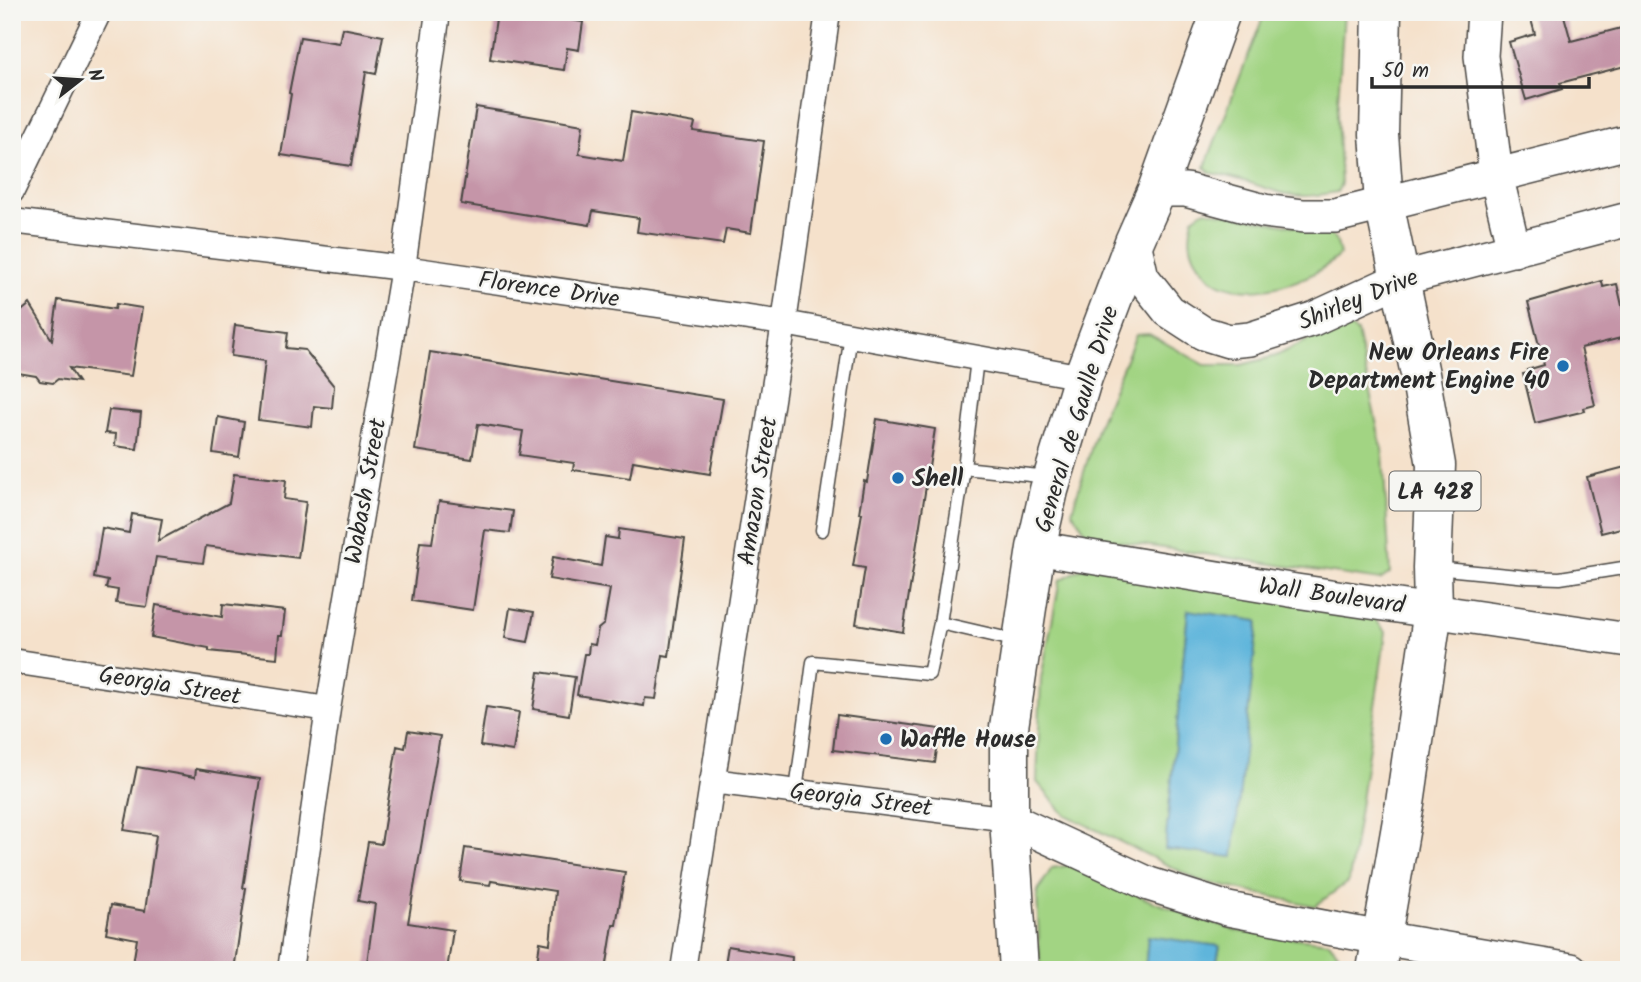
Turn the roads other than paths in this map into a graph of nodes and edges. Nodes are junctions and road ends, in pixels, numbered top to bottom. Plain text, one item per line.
1 (99, 12) edge
2 (438, 12) edge
3 (828, 12) edge
4 (1221, 12) edge
5 (1382, 12) edge
6 (1484, 12) edge
7 (1629, 142) edge
8 (1496, 175) junction
9 (1157, 190) junction
10 (12, 191) edge
11 (1384, 203) junction
12 (1629, 219) edge
13 (12, 221) edge
14 (1134, 243) junction
15 (1514, 250) junction
16 (403, 268) junction
17 (1400, 279) junction
18 (783, 323) junction
19 (851, 335) junction
20 (978, 359) junction
21 (1083, 377) junction
22 (964, 468) junction
23 (1053, 477) junction
24 (822, 530) dead end
25 (1036, 548) junction
26 (1629, 567) edge
27 (1432, 568) junction
28 (1433, 610) junction
29 (940, 623) junction
30 (1629, 640) edge
31 (1022, 642) junction
32 (12, 661) edge
33 (328, 709) junction
34 (712, 781) junction
35 (796, 791) junction
36 (1009, 818) junction
37 (1379, 954) edge
38 (1475, 962) edge
39 (290, 970) edge
40 (683, 970) edge
41 (1019, 970) edge
42 (1571, 970) edge

1 - 10 street
2 - 16 street, Wabash Street
3 - 18 street, Amazon Street
4 - 9 main road, General de Gaulle Drive
5 - 11 main road, LA 428
6 - 8 street
7 - 8 street
8 - 11 street
8 - 15 street
9 - 11 street
9 - 14 main road, General de Gaulle Drive
11 - 17 main road, LA 428
12 - 15 street, Shirley Drive
13 - 16 street, Florence Drive
14 - 17 street, Shirley Drive
14 - 21 main road, General de Gaulle Drive
15 - 17 street, Shirley Drive
16 - 18 street, Florence Drive
16 - 33 street, Wabash Street
17 - 27 main road, LA 428
18 - 19 street, Florence Drive
18 - 34 street, Amazon Street
19 - 20 street, Florence Drive
19 - 24 lane
20 - 21 street, Florence Drive
20 - 22 lane
21 - 23 main road, General de Gaulle Drive
22 - 23 lane
22 - 29 lane
23 - 25 main road, General de Gaulle Drive
25 - 28 street, Wall Boulevard
25 - 31 main road, General de Gaulle Drive
26 - 27 lane
27 - 28 main road, LA 428
28 - 30 street, Wall Boulevard
28 - 37 main road, LA 428
29 - 31 lane
29 - 35 lane
31 - 36 main road, General de Gaulle Drive
32 - 33 street, Georgia Street
33 - 39 street, Wabash Street
34 - 35 street, Georgia Street
34 - 40 street, Amazon Street
35 - 36 street, Georgia Street
36 - 37 street
36 - 41 main road, General de Gaulle Drive
37 - 38 street
38 - 42 street

